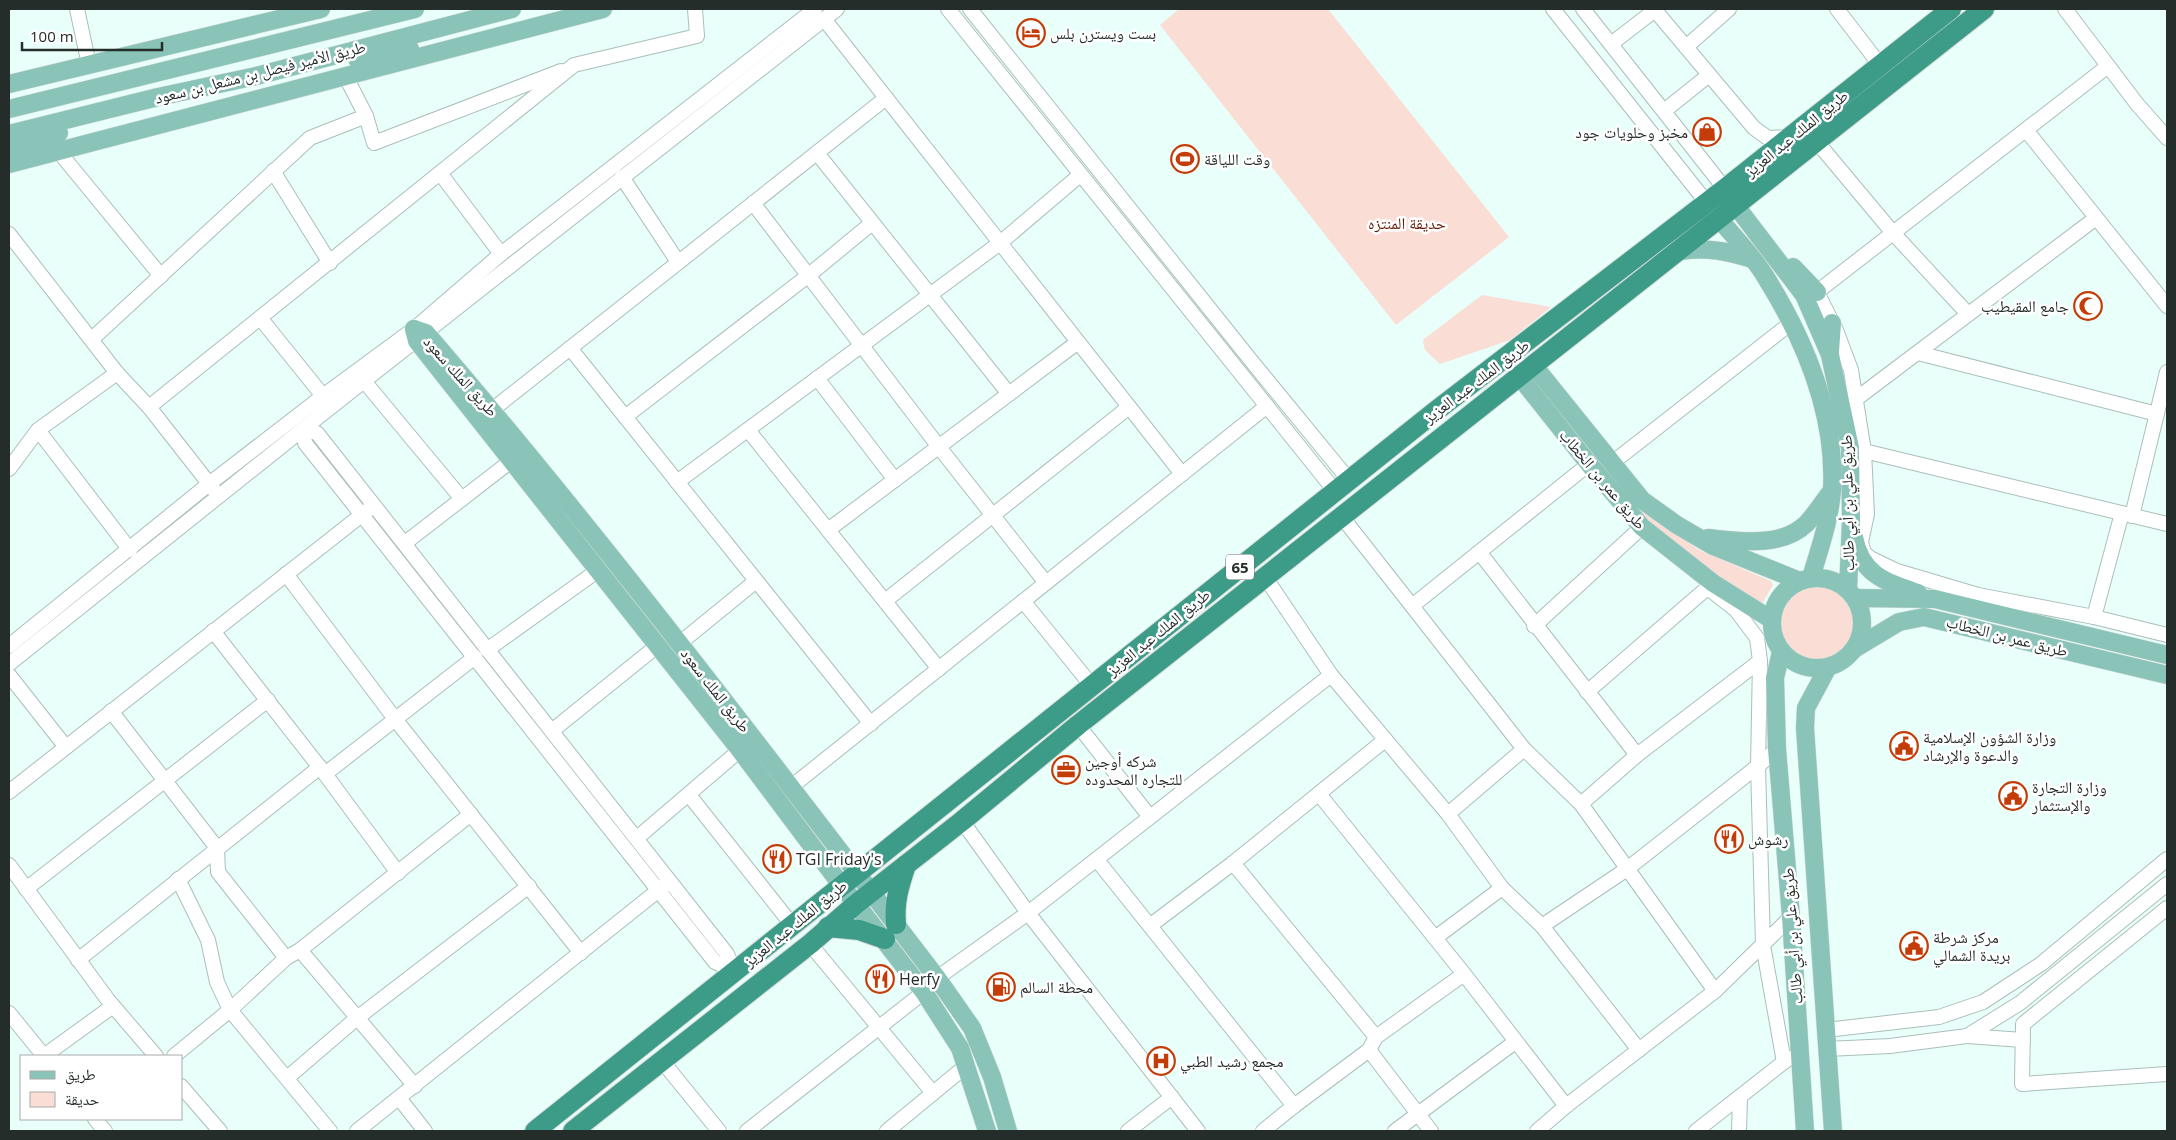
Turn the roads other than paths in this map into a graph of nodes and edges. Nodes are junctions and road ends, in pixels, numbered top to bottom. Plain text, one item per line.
1 (77, 9) edge
2 (321, 9) edge
3 (387, 9) edge
4 (415, 9) edge
5 (512, 9) edge
6 (603, 9) edge
7 (695, 9) edge
8 (837, 9) edge
9 (948, 9) edge
10 (970, 9) edge
11 (1553, 9) edge
12 (1583, 9) edge
13 (1655, 9) edge
14 (1729, 9) edge
15 (1837, 9) edge
16 (1951, 9) edge
17 (1984, 9) edge
18 (2065, 9) edge
19 (819, 14) edge
20 (567, 17) junction
21 (294, 39) junction
22 (1611, 44) junction
23 (1686, 47) junction
24 (90, 65) junction
25 (574, 65) junction
26 (1880, 65) junction
27 (2108, 66) junction
28 (256, 76) junction
29 (1709, 76) junction
30 (346, 77) junction
31 (9, 84) edge
32 (158, 97) junction
33 (886, 98) junction
34 (9, 108) edge
35 (1664, 111) junction
36 (366, 116) junction
37 (2026, 130) junction
38 (9, 134) edge
39 (1790, 137) junction
40 (2167, 138) edge
41 (1817, 142) junction
42 (9, 148) edge
43 (59, 152) junction
44 (817, 153) junction
45 (9, 164) edge
46 (273, 170) junction
47 (440, 174) junction
48 (1080, 175) junction
49 (622, 177) junction
50 (1731, 197) junction
51 (753, 203) junction
52 (1706, 203) junction
53 (2096, 218) junction
54 (1720, 220) junction
55 (872, 223) junction
56 (1893, 233) junction
57 (1000, 242) junction
58 (1765, 243) junction
59 (12, 244) edge
60 (1681, 251) junction
61 (502, 254) junction
62 (1752, 259) junction
63 (678, 262) junction
64 (330, 263) junction
65 (809, 275) junction
66 (161, 276) junction
67 (1817, 292) junction
68 (929, 295) junction
69 (2167, 306) edge
70 (1968, 314) junction
71 (261, 319) junction
72 (1791, 322) junction
73 (1832, 323) junction
74 (419, 335) junction
75 (92, 339) junction
76 (1078, 342) junction
77 (861, 346) junction
78 (570, 348) junction
79 (1918, 353) junction
80 (1830, 355) junction
81 (1527, 371) junction
82 (117, 373) junction
83 (2167, 373) edge
84 (817, 378) junction
85 (364, 381) junction
86 (1009, 394) junction
87 (323, 396) junction
88 (1856, 399) junction
89 (1267, 406) junction
90 (149, 407) junction
91 (1129, 408) junction
92 (492, 410) junction
93 (2157, 414) junction
94 (625, 417) junction
95 (303, 429) junction
96 (38, 430) junction
97 (748, 430) junction
98 (939, 447) junction
99 (1857, 450) junction
100 (511, 462) junction
101 (1612, 463) junction
102 (1589, 464) junction
103 (9, 469) edge
104 (1182, 474) junction
105 (895, 480) junction
106 (677, 482) junction
107 (209, 484) junction
108 (1342, 486) junction
109 (1832, 491) junction
110 (219, 496) junction
111 (462, 499) junction
112 (374, 505) junction
113 (361, 514) junction
114 (2127, 515) junction
115 (992, 516) junction
116 (1342, 517) junction
117 (1851, 520) junction
118 (2167, 524) edge
119 (1642, 526) junction
120 (828, 530) junction
121 (1698, 537) junction
122 (1861, 542) joint
123 (405, 543) junction
124 (130, 550) junction
125 (1480, 553) junction
126 (597, 571) junction
127 (286, 574) junction
128 (1265, 578) junction
129 (1805, 580) junction
130 (756, 581) junction
131 (1046, 583) junction
132 (1710, 585) junction
133 (1851, 594) junction
134 (1935, 599) junction
135 (885, 601) junction
136 (1023, 601) junction
137 (1412, 606) junction
138 (2094, 618) junction
139 (1772, 620) junction
140 (1534, 626) junction
141 (214, 631) junction
142 (2167, 635) edge
143 (680, 643) junction
144 (9, 646) edge
145 (657, 646) junction
146 (1854, 649) junction
147 (487, 650) junction
148 (1781, 652) junction
149 (2167, 655) edge
150 (475, 657) junction
151 (1760, 661) junction
152 (9, 664) edge
153 (1828, 667) junction
154 (940, 669) junction
155 (9, 675) edge
156 (1332, 675) junction
157 (2167, 675) edge
158 (1092, 686) junction
159 (1587, 692) junction
160 (268, 700) junction
161 (111, 711) junction
162 (395, 719) junction
163 (871, 724) junction
164 (1078, 725) junction
165 (553, 730) junction
166 (1385, 740) junction
167 (65, 746) junction
168 (1524, 749) junction
169 (1777, 749) junction
170 (740, 750) junction
171 (1637, 755) junction
172 (1758, 766) junction
173 (322, 771) junction
174 (165, 779) junction
175 (791, 787) junction
176 (9, 792) edge
177 (689, 794) junction
178 (1319, 794) junction
179 (1581, 804) junction
180 (471, 814) junction
181 (1448, 814) junction
182 (1150, 817) junction
183 (962, 821) junction
184 (637, 838) junction
185 (217, 848) junction
186 (2167, 859) edge
187 (1098, 860) junction
188 (1233, 863) junction
189 (906, 864) junction
190 (9, 865) edge
191 (1627, 869) junction
192 (857, 872) junction
193 (398, 873) junction
194 (178, 879) junction
195 (2167, 884) edge
196 (528, 886) junction
197 (665, 886) junction
198 (842, 886) junction
199 (1502, 888) junction
200 (26, 889) junction
201 (864, 898) junction
202 (2167, 908) edge
203 (1028, 913) junction
204 (1791, 916) junction
205 (1151, 925) junction
206 (793, 926) junction
207 (1542, 926) junction
208 (828, 927) junction
209 (890, 932) junction
210 (1435, 938) junction
211 (810, 944) junction
212 (1763, 944) junction
213 (300, 950) junction
214 (581, 953) junction
215 (286, 958) junction
216 (78, 960) junction
217 (2041, 964) junction
218 (734, 971) junction
219 (1464, 974) junction
220 (938, 978) junction
221 (2051, 978) junction
222 (1716, 990) junction
223 (924, 992) junction
224 (2063, 992) junction
225 (2030, 994) junction
226 (113, 1006) junction
227 (2042, 1009) junction
228 (230, 1010) junction
229 (9, 1013) edge
230 (357, 1018) junction
231 (879, 1027) junction
232 (1826, 1030) junction
233 (1967, 1036) junction
234 (1376, 1037) junction
235 (2023, 1040) junction
236 (1515, 1042) junction
237 (1827, 1049) junction
238 (1369, 1050) junction
239 (1639, 1050) junction
240 (43, 1055) edge
241 (45, 1055) edge
242 (155, 1055) edge
243 (175, 1055) edge
244 (1792, 1059) junction
245 (662, 1060) junction
246 (966, 1066) junction
247 (2167, 1074) edge
248 (287, 1078) junction
249 (415, 1086) junction
250 (182, 1087) edge
251 (933, 1093) junction
252 (1172, 1097) junction
253 (399, 1098) junction
254 (1740, 1098) junction
255 (1294, 1106) junction
256 (1566, 1106) junction
257 (1417, 1114) junction
258 (582, 1128) edge
259 (220, 1131) edge
260 (330, 1131) edge
261 (357, 1131) edge
262 (425, 1131) edge
263 (535, 1131) edge
264 (719, 1131) edge
265 (747, 1131) edge
266 (887, 1131) edge
267 (987, 1131) edge
268 (1008, 1131) edge
269 (1128, 1131) edge
270 (1198, 1131) edge
271 (1264, 1131) edge
272 (1395, 1131) edge
273 (1431, 1131) edge
274 (1537, 1131) edge
275 (1696, 1131) edge
276 (1739, 1131) edge
277 (1805, 1131) edge
278 (1833, 1131) edge

1 - 24 street
2 - 24 main road
3 - 21 main road
4 - 21 main road, طريق الأمير فيصل بن مشعل بن سعود
5 - 28 main road, طريق الأمير فيصل بن مشعل بن سعود
6 - 20 main road
7 - 25 street
8 - 19 street
9 - 48 street
10 - 108 street
11 - 52 street
12 - 22 street
13 - 22 street
13 - 23 street
14 - 23 street
15 - 26 street
16 - 26 highway, طريق الملك عبد العزيز / 65
17 - 41 highway, طريق الملك عبد العزيز / 65
18 - 27 street
19 - 33 street
19 - 49 street
19 - 61 street
20 - 28 main road
20 - 30 main road
21 - 34 main road, طريق الأمير فيصل بن مشعل بن سعود
22 - 35 street
23 - 29 street
24 - 31 main road
25 - 36 street
25 - 47 street
26 - 39 highway, طريق الملك عبد العزيز / 65
27 - 37 street
27 - 40 street
28 - 32 main road, طريق الأمير فيصل بن مشعل بن سعود
29 - 35 street
29 - 39 street
30 - 36 street
30 - 43 main road
32 - 38 main road, طريق الأمير فيصل بن مشعل بن سعود
32 - 42 main road
33 - 44 street
33 - 57 street
35 - 50 street
36 - 46 street
37 - 53 street
37 - 56 street
39 - 50 highway, طريق الملك عبد العزيز / 65
41 - 50 highway, طريق الملك عبد العزيز / 65
41 - 56 street
43 - 45 main road
43 - 66 street
44 - 51 street
44 - 55 street
46 - 64 street
46 - 66 street
47 - 61 street
47 - 64 street
48 - 57 street
48 - 89 street
49 - 63 street
49 - 74 street
50 - 52 highway, طريق الملك عبد العزيز / 65
50 - 54 highway, طريق الملك عبد العزيز / 65
50 - 58 main road, طريق علي بن أبي طالب
51 - 63 street
51 - 65 street
52 - 54 street
52 - 108 highway, طريق الملك عبد العزيز / 65
53 - 69 street
53 - 70 street
54 - 60 highway, طريق الملك عبد العزيز / 65
54 - 62 main road, طريق علي بن أبي طالب
55 - 65 street
55 - 68 street
56 - 67 street
56 - 70 street
57 - 68 street
57 - 76 street
58 - 67 main road
58 - 80 main road, طريق علي بن أبي طالب
59 - 75 street
60 - 62 main road
60 - 81 highway, طريق الملك عبد العزيز / 65
61 - 74 street
62 - 72 main road, طريق علي بن أبي طالب
63 - 78 street
64 - 71 street
65 - 77 street
65 - 94 street
66 - 75 street
67 - 73 street
68 - 77 street
68 - 86 street
70 - 79 street
71 - 87 street
71 - 90 street
72 - 101 street
72 - 109 main road, طريق علي بن أبي طالب
73 - 80 main road
73 - 88 street
74 - 85 street
74 - 87 street
74 - 92 main road, طريق الملك سعود
74 - 100 main road, طريق الملك سعود
75 - 82 street
76 - 86 street
76 - 91 street
77 - 84 street
77 - 98 street
78 - 92 street
78 - 94 street
79 - 88 street
79 - 93 street
80 - 99 main road, طريق علي بن أبي طالب
81 - 101 main road, طريق عمر بن الخطاب
81 - 102 main road, طريق عمر بن الخطاب
81 - 116 highway, طريق الملك عبد العزيز / 65
82 - 90 street
82 - 96 street
83 - 93 street
84 - 97 street
84 - 105 street
85 - 95 street
85 - 111 street
86 - 98 street
87 - 107 street
88 - 99 street
89 - 104 street
89 - 108 street
90 - 107 street
91 - 104 street
91 - 115 street
92 - 143 main road, طريق الملك سعود
93 - 114 street
94 - 106 street
95 - 110 street
95 - 112 street
95 - 113 street
96 - 103 street
96 - 124 street
97 - 106 street
97 - 120 street
98 - 105 street
98 - 115 street
99 - 114 street
99 - 117 main road, طريق علي بن أبي طالب
99 - 122 main road
100 - 111 street
100 - 126 main road, طريق الملك سعود
101 - 121 main road, طريق عمر بن الخطاب
102 - 119 main road, طريق عمر بن الخطاب
102 - 125 street
104 - 131 street
105 - 120 street
106 - 130 street
107 - 110 street
107 - 124 street
108 - 158 highway, طريق الملك عبد العزيز / 65
109 - 121 main road
109 - 129 main road, طريق علي بن أبي طالب
110 - 152 street
111 - 123 street
112 - 113 street
112 - 123 street
113 - 127 street
113 - 150 street
114 - 118 street
114 - 138 street
115 - 131 street
115 - 135 street
116 - 128 highway, طريق الملك عبد العزيز / 65
116 - 137 street
117 - 133 main road, طريق علي بن أبي طالب
117 - 134 main road
119 - 132 main road, طريق عمر بن الخطاب
119 - 140 street
120 - 135 street
121 - 129 main road, طريق عمر بن الخطاب
122 - 138 street
123 - 147 street
124 - 144 street
125 - 137 street
125 - 140 street
126 - 145 main road, طريق الملك سعود
126 - 147 street
127 - 141 street
127 - 162 street
128 - 156 street
128 - 164 highway, طريق الملك عبد العزيز / 65
129 - 133 main road
129 - 139 main road
130 - 143 street
130 - 163 street
131 - 136 street
132 - 139 main road, طريق عمر بن الخطاب
132 - 151 street
132 - 159 street
133 - 134 main road, طريق عمر بن الخطاب
133 - 146 main road
134 - 149 main road, طريق عمر بن الخطاب
135 - 154 street
136 - 154 street
136 - 158 street
137 - 168 street
138 - 142 street
139 - 148 main road
140 - 159 street
141 - 160 street
141 - 161 street
143 - 175 main road, طريق الملك سعود
145 - 165 street
145 - 170 main road, طريق الملك سعود
146 - 153 main road
146 - 157 main road, طريق عمر بن الخطاب
147 - 165 street
148 - 153 main road
148 - 169 main road, طريق علي بن أبي طالب
150 - 162 street
150 - 197 street
151 - 171 street
151 - 172 street
153 - 232 main road, طريق علي بن أبي طالب
154 - 163 street
155 - 167 street
156 - 166 street
156 - 182 street
158 - 192 highway, طريق الملك عبد العزيز / 65
159 - 171 street
160 - 173 street
160 - 174 street
161 - 167 street
161 - 174 street
162 - 173 street
162 - 180 street
163 - 175 street
164 - 182 street
164 - 183 highway, طريق الملك عبد العزيز / 65
165 - 184 street
166 - 178 street
166 - 181 street
167 - 176 street
168 - 179 street
168 - 181 street
169 - 172 street
169 - 204 main road, طريق علي بن أبي طالب
170 - 177 street
170 - 198 main road, طريق الملك سعود
171 - 179 street
172 - 191 street
172 - 212 street
173 - 185 street
173 - 193 street
174 - 185 street
174 - 200 street
175 - 192 main road, طريق الملك سعود
177 - 184 street
177 - 206 street
178 - 188 street
178 - 210 street
179 - 191 street
180 - 193 street
180 - 196 street
181 - 199 street
182 - 187 street
183 - 189 highway, طريق الملك عبد العزيز / 65
183 - 203 street
184 - 197 street
185 - 194 street
185 - 215 street
186 - 217 street
187 - 203 street
187 - 205 street
188 - 205 street
188 - 234 street
189 - 201 highway, طريق الملك عبد العزيز / 65
189 - 209 highway
190 - 200 street
191 - 207 street
191 - 222 street
192 - 198 highway, طريق الملك عبد العزيز / 65
192 - 201 main road, طريق الملك سعود
193 - 213 street
194 - 216 street
194 - 228 street
195 - 221 street
196 - 214 street
196 - 230 street
197 - 214 street
197 - 218 street
198 - 201 main road, طريق الملك سعود
198 - 206 highway, طريق الملك عبد العزيز / 65
199 - 207 street
199 - 210 street
200 - 216 street
201 - 208 highway, طريق الملك عبد العزيز / 65
201 - 209 main road, طريق الملك سعود
202 - 224 street
203 - 220 street
203 - 252 street
204 - 212 street
204 - 244 main road, طريق علي بن أبي طالب
205 - 255 street
206 - 218 highway, طريق الملك عبد العزيز / 65
207 - 239 street
208 - 209 highway
208 - 211 highway, طريق الملك عبد العزيز / 65
209 - 220 main road, طريق الملك سعود
209 - 223 main road, طريق الملك سعود
210 - 219 street
211 - 231 street
211 - 245 highway, طريق الملك عبد العزيز / 65
212 - 222 street
212 - 244 street
213 - 215 street
213 - 230 street
214 - 249 street
215 - 228 street
216 - 226 street
217 - 221 street
217 - 232 street
218 - 263 highway, طريق الملك عبد العزيز / 65
219 - 234 street
219 - 236 street
220 - 268 main road, طريق الملك سعود
221 - 224 street
221 - 225 street
222 - 239 street
223 - 231 street
223 - 246 main road, طريق الملك سعود
224 - 227 street
225 - 227 street
225 - 233 street
226 - 241 street
226 - 242 street
227 - 235 street
228 - 243 street
228 - 248 street
229 - 240 street
230 - 248 street
230 - 249 street
231 - 251 street
231 - 265 street
232 - 237 main road, طريق علي بن أبي طالب
233 - 235 street
233 - 237 street
234 - 238 street
235 - 247 street
236 - 256 street
236 - 257 street
237 - 278 main road, طريق علي بن أبي طالب
238 - 255 street
238 - 257 street
239 - 256 street
244 - 254 street
244 - 277 main road, طريق علي بن أبي طالب
245 - 258 highway, طريق الملك عبد العزيز / 65
245 - 264 street
246 - 251 street
246 - 267 main road, طريق الملك سعود
248 - 260 street
249 - 253 street
250 - 259 street
251 - 266 street
252 - 269 street
252 - 270 street
253 - 261 street
253 - 262 street
254 - 275 street
254 - 276 street
255 - 271 street
256 - 274 street
257 - 272 street
257 - 273 street

